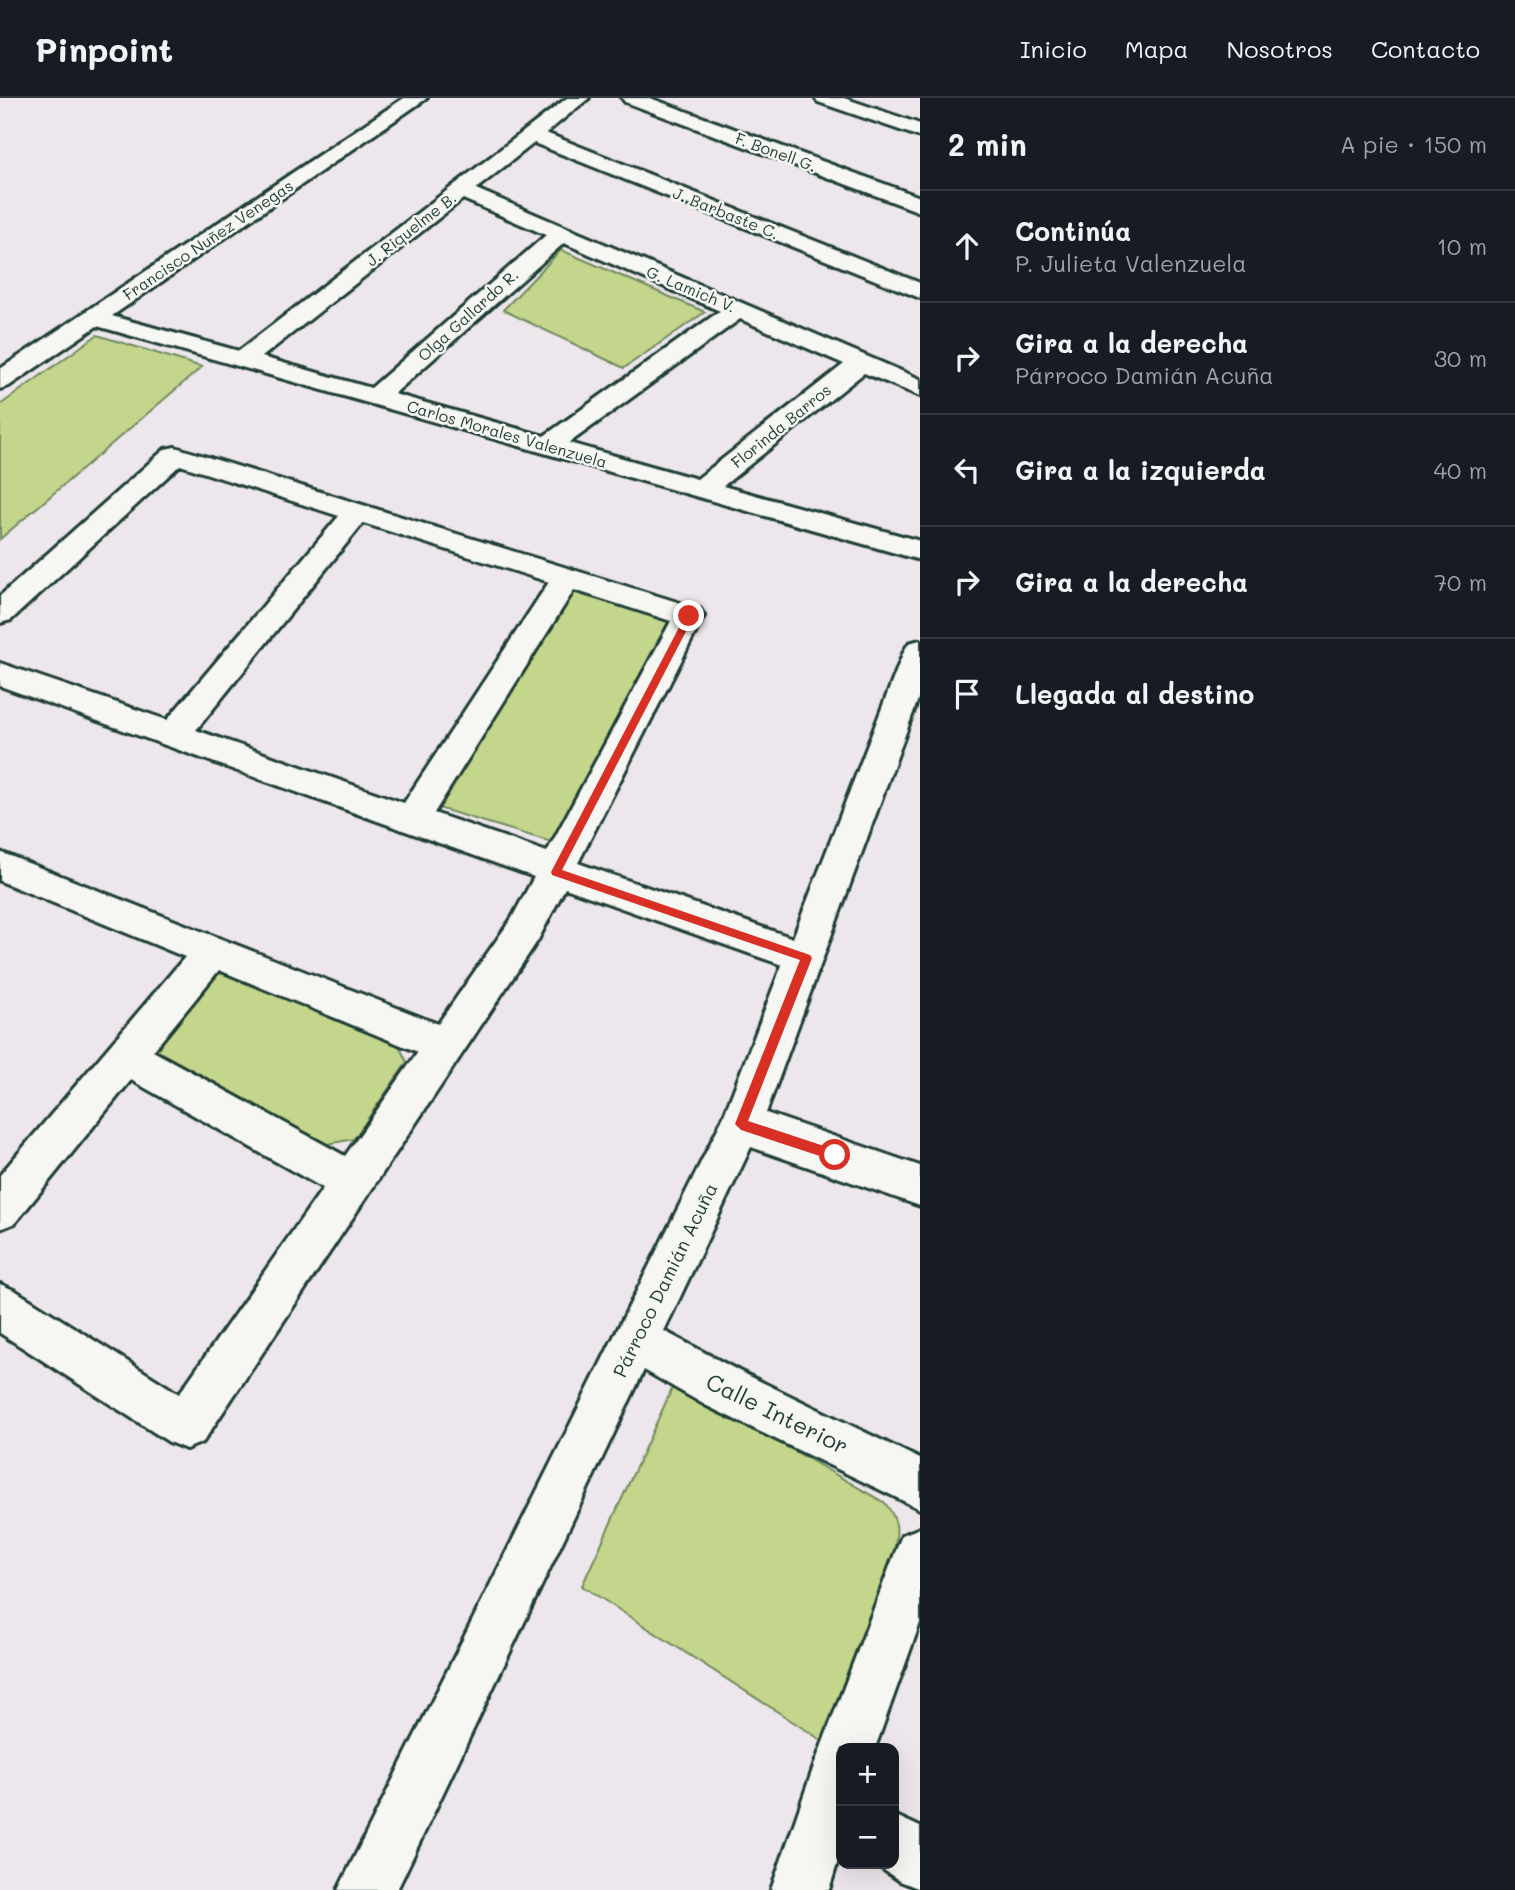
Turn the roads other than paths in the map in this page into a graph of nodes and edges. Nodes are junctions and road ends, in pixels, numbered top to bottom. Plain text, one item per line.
1 (417, 98) edge
2 (579, 98) edge
3 (632, 98) edge
4 (825, 98) edge
5 (920, 131) edge
6 (531, 135) junction
7 (461, 190) junction
8 (920, 205) edge
9 (561, 233) junction
10 (920, 291) edge
11 (738, 309) junction
12 (93, 318) junction
13 (243, 360) junction
14 (861, 363) junction
15 (0, 381) edge
16 (920, 388) edge
17 (376, 397) junction
18 (548, 446) junction
19 (702, 489) junction
20 (357, 512) junction
21 (920, 551) edge
22 (567, 578) junction
23 (0, 613) edge
24 (920, 651) edge
25 (0, 674) edge
26 (912, 699) edge
27 (173, 736) junction
28 (411, 821) junction
29 (0, 866) edge
30 (556, 872) junction
31 (212, 951) junction
32 (806, 958) junction
33 (446, 1045) junction
34 (125, 1056) junction
35 (741, 1124) junction
36 (352, 1182) junction
37 (920, 1186) edge
38 (0, 1208) edge
39 (0, 1307) edge
40 (635, 1340) junction
41 (920, 1485) edge
42 (920, 1553) edge
43 (850, 1743) edge
44 (836, 1795) edge
45 (899, 1846) edge
46 (920, 1861) edge
47 (367, 1890) edge
48 (800, 1890) edge

1 - 12 street, Francisco Nuñez Venegas
2 - 6 street, J. Riquelme B.
3 - 8 street, F. Bonell G.
4 - 5 street
6 - 7 street, J. Riquelme B.
6 - 10 street, J. Barbaste C.
7 - 9 street, G. Lamich V.
7 - 13 street, J. Riquelme B.
9 - 11 street, G. Lamich V.
9 - 17 street, Olga Gallardo R.
11 - 14 street, G. Lamich V.
11 - 18 street
12 - 13 street, Carlos Morales Valenzuela
12 - 15 street, Francisco Nuñez Venegas
13 - 17 street, Carlos Morales Valenzuela
14 - 16 street, G. Lamich V.
14 - 19 street, Florinda Barros
17 - 18 street, Carlos Morales Valenzuela
18 - 19 street, Carlos Morales Valenzuela
19 - 21 street, Carlos Morales Valenzuela
20 - 22 street
20 - 23 street
20 - 27 street
22 - 28 street
22 - 30 street
24 - 26 street, Párroco Damián Acuña
25 - 27 street
26 - 32 street, Párroco Damián Acuña
27 - 28 street
28 - 30 street
29 - 31 street
30 - 32 street
30 - 33 street
31 - 33 street
31 - 34 street
32 - 35 street, Párroco Damián Acuña
33 - 36 street
34 - 36 street
34 - 38 street
35 - 37 street
35 - 40 street, Párroco Damián Acuña
36 - 39 street
40 - 41 street, Calle Interior
40 - 47 street, Párroco Damián Acuña
42 - 43 street
44 - 48 street
45 - 46 street

